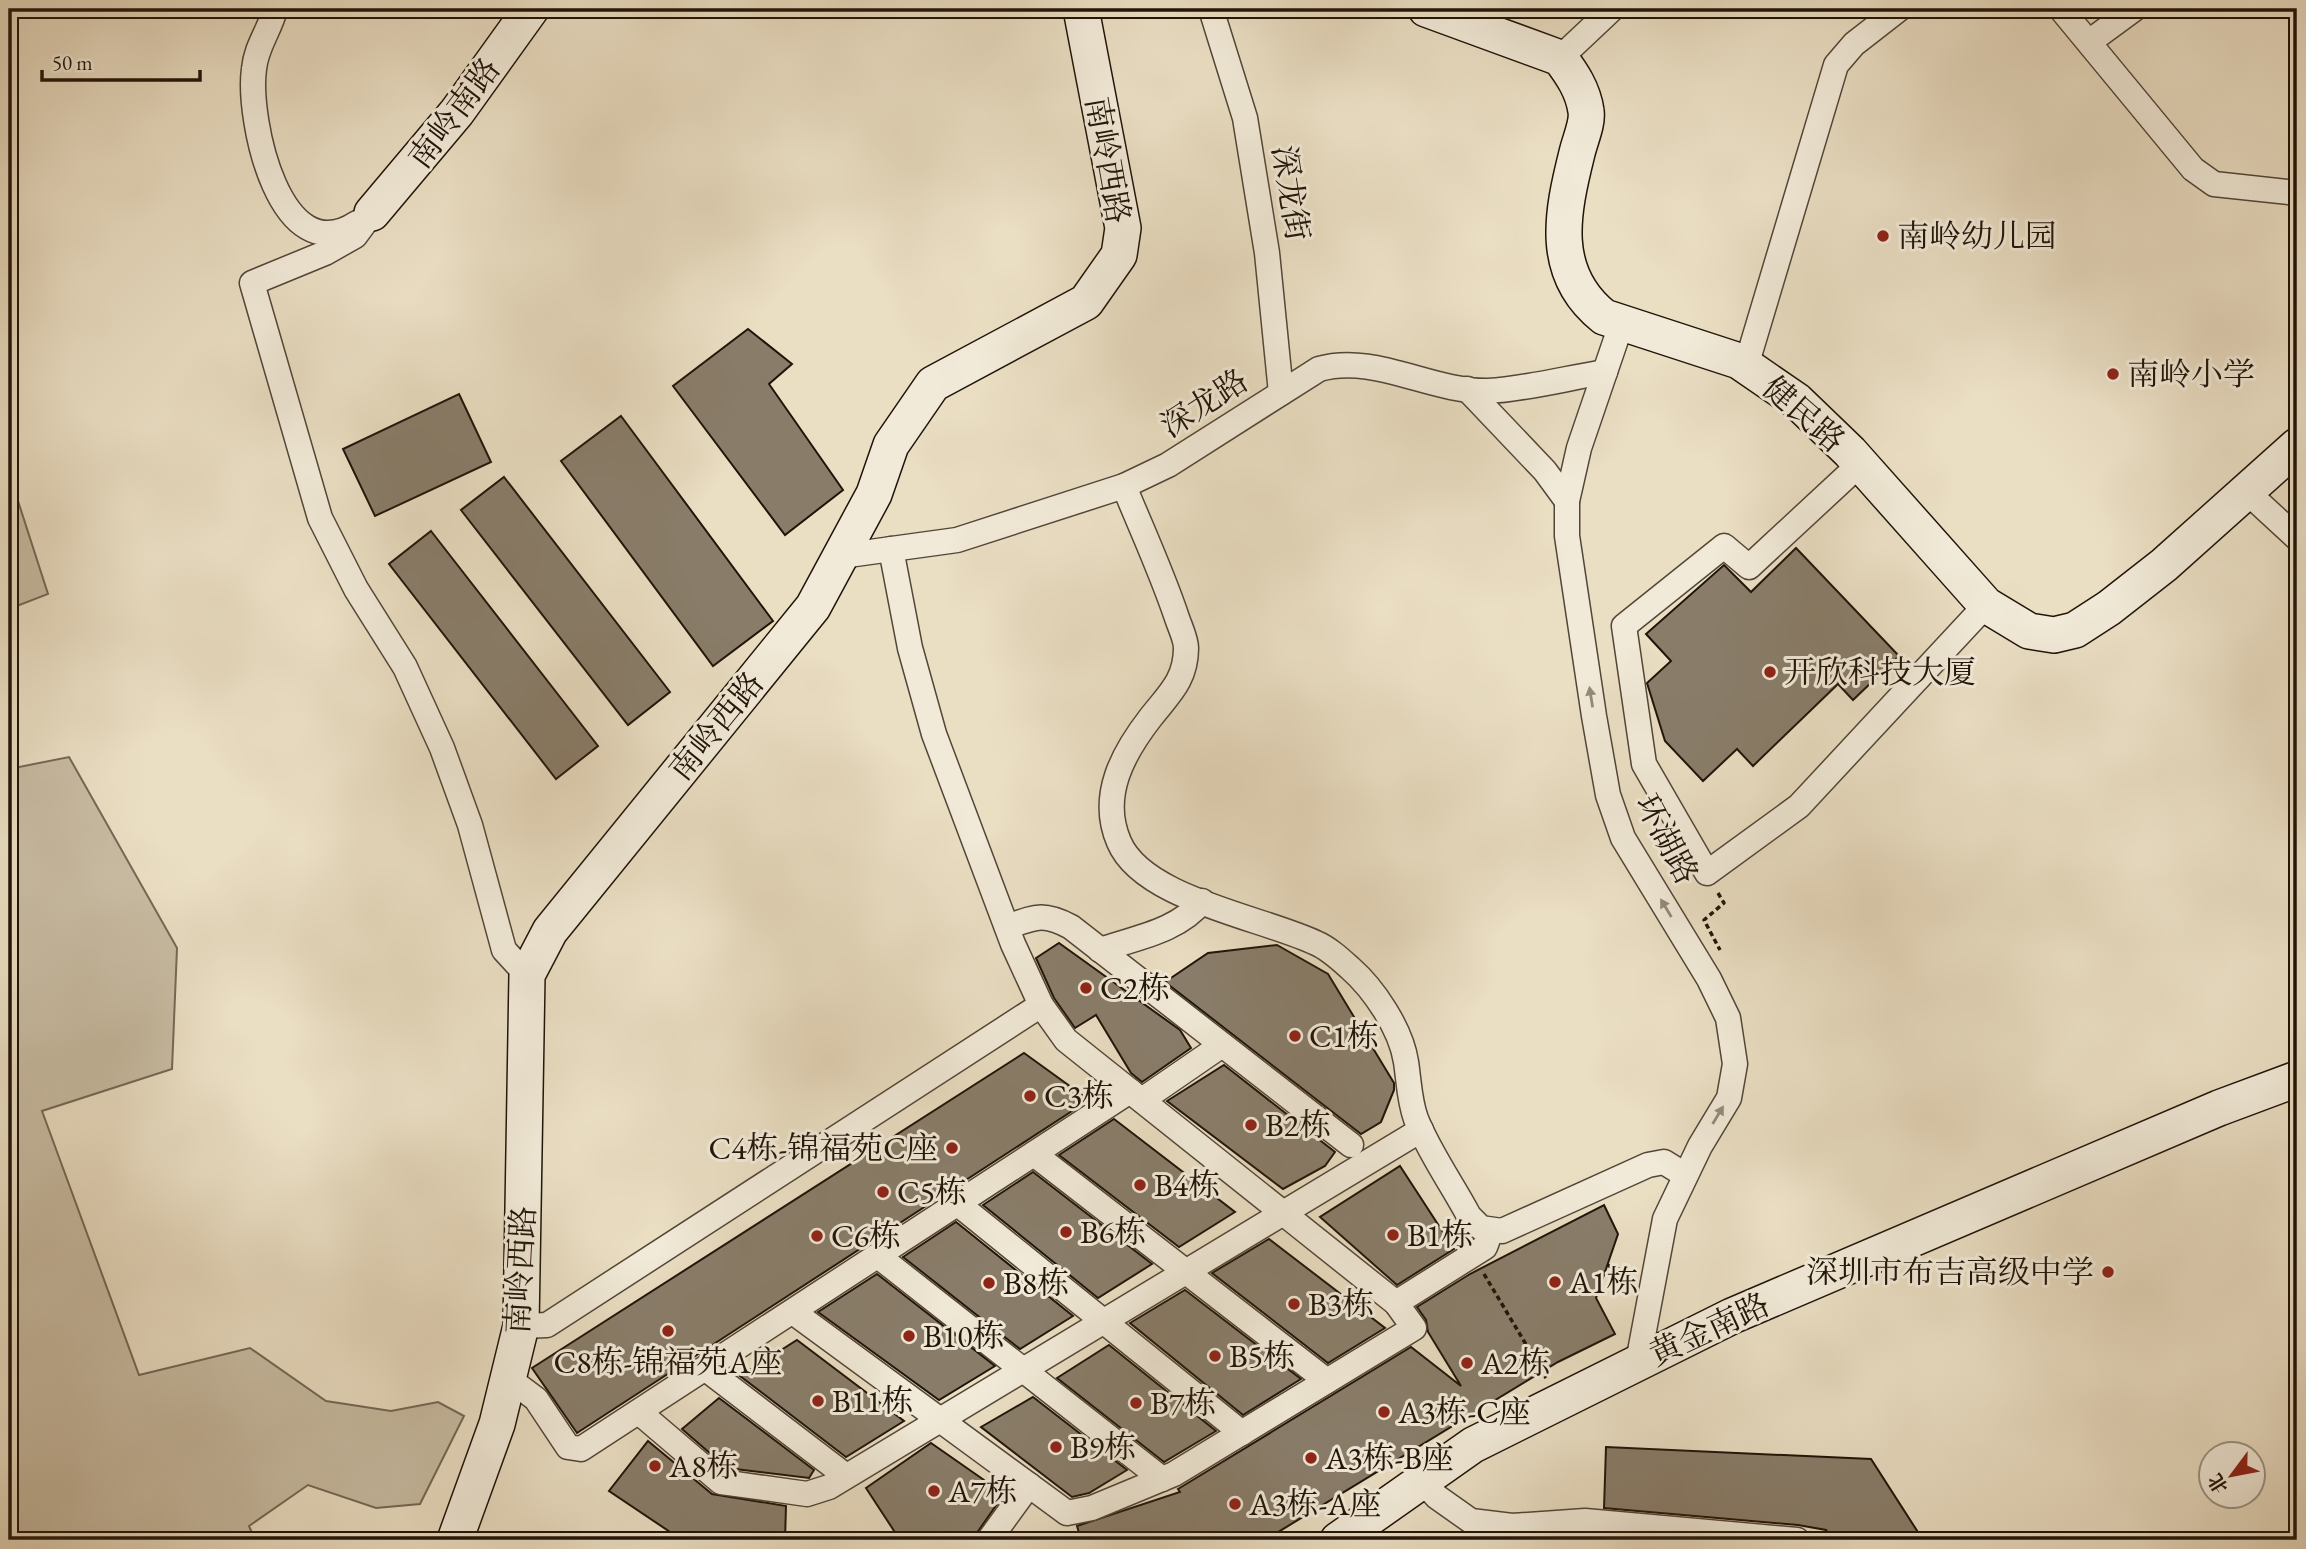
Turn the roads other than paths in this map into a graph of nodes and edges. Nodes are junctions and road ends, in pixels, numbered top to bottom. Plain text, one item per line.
1 (275, 9) edge
2 (531, 9) edge
3 (1081, 9) edge
4 (1212, 9) edge
5 (1426, 9) edge
6 (1612, 9) edge
7 (1899, 9) edge
8 (2061, 9) edge
9 (2134, 9) edge
10 (2089, 42) junction
11 (1560, 58) junction
12 (2297, 193) edge
13 (372, 213) junction
14 (1622, 322) junction
15 (1746, 366) junction
16 (1605, 372) junction
17 (1467, 389) junction
18 (1281, 393) junction
19 (2297, 446) edge
20 (1860, 464) junction
21 (1124, 486) junction
22 (2246, 491) junction
23 (1567, 501) junction
24 (2297, 538) edge
25 (891, 549) junction
26 (841, 556) junction
27 (1986, 605) junction
28 (1202, 901) junction
29 (1007, 927) junction
30 (1101, 950) junction
31 (527, 975) junction
32 (1041, 1005) junction
33 (1222, 1045) junction
34 (2297, 1079) edge
35 (1136, 1096) junction
36 (1421, 1130) junction
37 (1351, 1144) dead end
38 (1034, 1154) junction
39 (1685, 1175) junction
40 (958, 1204) junction
41 (1282, 1212) junction
42 (1491, 1231) junction
43 (878, 1256) junction
44 (1185, 1271) junction
45 (1396, 1303) junction
46 (793, 1312) junction
47 (1102, 1320) junction
48 (521, 1326) junction
49 (1638, 1362) junction
50 (706, 1369) junction
51 (1022, 1369) junction
52 (508, 1378) junction
53 (1327, 1381) junction
54 (639, 1413) junction
55 (939, 1419) junction
56 (1242, 1433) junction
57 (846, 1476) junction
58 (1161, 1479) junction
59 (1422, 1481) junction
60 (1029, 1485) junction
61 (455, 1540) edge
62 (989, 1540) edge
63 (1338, 1540) edge
64 (1797, 1540) edge

1 - 13 street
2 - 13 street, 南岭南路
3 - 26 street, 南岭西路
4 - 18 street, 深龙街
5 - 11 street
6 - 11 street
7 - 15 street
8 - 10 street
9 - 10 street
10 - 12 street
11 - 14 street, 健民路
13 - 31 street
14 - 15 street, 健民路
14 - 16 street, 环湖路
15 - 20 street, 健民路
16 - 17 street, 深龙路
16 - 23 street, 环湖路
17 - 18 street, 深龙路
17 - 23 street
18 - 21 street, 深龙路
19 - 22 street, 健民路
20 - 27 street, 健民路
20 - 27 street
21 - 25 street, 深龙路
21 - 28 street
22 - 24 street
22 - 27 street, 健民路
39 -> 23 street, 环湖路
25 - 26 street, 深龙路
25 - 29 street
26 - 31 street, 南岭西路
28 - 30 street
28 - 36 street
29 - 30 street
29 - 32 street
30 - 33 street
31 - 48 street, 南岭西路
32 - 35 street
32 - 48 street
33 - 35 street
33 - 37 street
34 - 49 street, 黄金南路
35 - 38 street
35 - 41 street
36 - 41 street
36 - 42 street
38 - 40 street
38 - 44 street
39 - 42 street
39 - 49 street, 环湖路
40 - 43 street
40 - 47 street
41 - 44 street
41 - 45 street
42 - 45 street
43 - 46 street
43 - 51 street
44 - 47 street
44 - 53 street
45 - 53 street
46 - 50 street
46 - 55 street
47 - 51 street
47 - 56 street
48 - 52 street, 南岭西路
49 - 59 street, 黄金南路
50 - 54 street
50 - 57 street
51 - 55 street
51 - 58 street
52 - 54 street
52 - 61 street, 南岭西路
53 - 56 street
54 - 57 street
55 - 57 street
55 - 60 street
56 - 58 street
58 - 60 street
59 - 63 street, 黄金南路
59 - 64 street
60 - 62 street

